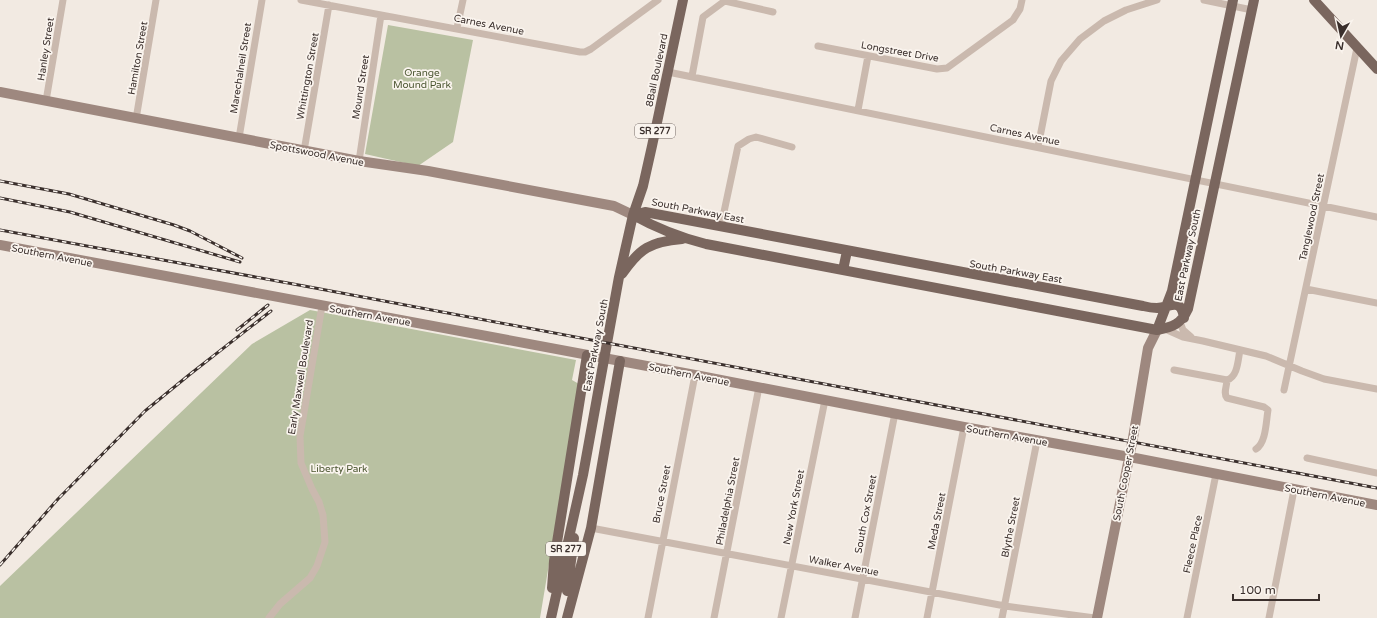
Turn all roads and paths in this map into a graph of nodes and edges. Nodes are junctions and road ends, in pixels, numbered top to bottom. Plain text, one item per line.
1 (63, 0) edge
2 (156, 0) edge
3 (262, 0) edge
4 (301, 0) edge
5 (462, 0) edge
6 (658, 0) edge
7 (683, 0) edge
8 (725, 0) edge
9 (1022, 0) edge
10 (1157, 0) edge
11 (1204, 0) edge
12 (1314, 0) edge
13 (1232, 3) edge
14 (329, 5) junction
15 (1253, 5) edge
16 (773, 12) dead end
17 (381, 15) junction
18 (457, 28) junction
19 (818, 46) dead end
20 (1357, 48) junction
21 (868, 56) junction
22 (1377, 69) edge
23 (668, 72) junction
24 (692, 76) junction
25 (0, 92) edge
26 (46, 101) junction
27 (858, 110) junction
28 (136, 119) junction
29 (239, 138) junction
30 (792, 147) dead end
31 (1038, 148) junction
32 (304, 151) junction
33 (359, 161) junction
34 (1195, 179) junction
35 (1214, 183) junction
36 (1324, 206) junction
37 (633, 215) junction
38 (1377, 217) edge
39 (721, 226) junction
40 (686, 239) junction
41 (0, 245) edge
42 (847, 251) junction
43 (843, 270) junction
44 (620, 277) junction
45 (1306, 289) junction
46 (1377, 303) edge
47 (1166, 305) junction
48 (322, 306) junction
49 (1182, 320) junction
50 (1161, 330) junction
51 (1193, 338) junction
52 (1240, 350) junction
53 (587, 355) junction
54 (620, 361) junction
55 (1290, 365) junction
56 (1174, 370) dead end
57 (695, 375) junction
58 (1228, 380) junction
59 (759, 387) junction
60 (1377, 389) edge
61 (1284, 390) dead end
62 (825, 400) junction
63 (895, 413) junction
64 (964, 427) junction
65 (1037, 441) junction
66 (1256, 450) dead end
67 (1128, 457) junction
68 (1307, 458) dead end
69 (1377, 473) edge
70 (1216, 474) junction
71 (582, 478) junction
72 (1294, 490) junction
73 (1377, 505) edge
74 (591, 528) junction
75 (663, 540) junction
76 (726, 553) junction
77 (792, 565) junction
78 (862, 579) junction
79 (933, 592) junction
80 (1004, 606) junction
81 (269, 618) edge
82 (550, 618) edge
83 (565, 618) edge
84 (648, 618) edge
85 (714, 618) edge
86 (781, 618) edge
87 (855, 618) edge
88 (927, 618) edge
89 (1002, 618) edge
90 (1096, 618) edge
91 (1187, 618) edge
92 (1269, 618) edge

1 - 26 street, Hanley Street
2 - 28 street, Hamilton Street
3 - 29 street, Marechalneil Street
4 - 14 street, Carnes Avenue
5 - 18 street
6 - 18 street, Carnes Avenue
7 - 23 main road, 8Ball Boulevard / SR 277
8 - 16 street
8 - 24 street
9 - 21 street, Longstreet Drive
10 - 31 street
11 - 13 street
12 - 20 main road
13 - 15 street
13 - 34 main road, East Parkway South
14 - 17 street, Carnes Avenue
14 - 32 street, Whittington Street
15 - 35 main road, East Parkway South
17 - 18 street, Carnes Avenue
17 - 33 street, Mound Street
19 - 21 street, Longstreet Drive
20 - 22 main road
20 - 36 street, Tanglewood Street
21 - 27 street
23 - 24 street, Carnes Avenue
23 - 37 main road, 8Ball Boulevard / SR 277
24 - 27 street, Carnes Avenue
25 - 26 main road, Spottswood Avenue
26 - 28 main road, Spottswood Avenue
27 - 31 street, Carnes Avenue
28 - 29 main road, Spottswood Avenue
29 - 32 main road, Spottswood Avenue
30 - 39 street
31 - 34 street, Carnes Avenue
32 - 33 main road, Spottswood Avenue
33 - 37 main road, Spottswood Avenue
34 - 35 street, Carnes Avenue
34 - 47 main road, East Parkway South
35 - 36 street, Carnes Avenue
35 - 49 main road, East Parkway South
36 - 38 street, Carnes Avenue
36 - 45 street, Tanglewood Street
37 - 39 main road, South Parkway East
37 - 40 main road
37 - 44 main road, East Parkway South / SR 277
39 - 42 main road, South Parkway East
40 - 43 main road
40 - 44 main road
41 - 48 main road, Southern Avenue
42 - 43 main road
42 - 47 main road, South Parkway East
43 - 50 main road
44 - 71 main road, East Parkway South / SR 277
45 - 46 street
45 - 55 street, Tanglewood Street
47 - 49 main road, South Parkway East
47 - 50 main road, East Parkway South
48 - 53 main road, Southern Avenue
48 - 81 street, Early Maxwell Boulevard
49 - 50 main road
49 - 51 street
50 - 51 street
50 - 67 main road, South Cooper Street
51 - 52 street
52 - 55 street
52 - 58 street
53 - 54 main road, Southern Avenue
53 - 82 main road
54 - 57 main road, Southern Avenue
54 - 74 main road
55 - 60 street
55 - 61 street, Tanglewood Street
56 - 58 street
57 - 59 main road, Southern Avenue
57 - 75 street, Bruce Street
58 - 66 street
59 - 62 main road, Southern Avenue
59 - 76 street, Philadelphia Street
62 - 63 main road, Southern Avenue
62 - 77 street, New York Street
63 - 64 main road, Southern Avenue
63 - 78 street, South Cox Street
64 - 65 main road, Southern Avenue
64 - 79 street, Meda Street
65 - 67 main road, Southern Avenue
65 - 80 street, Blythe Street
67 - 70 main road, Southern Avenue
67 - 90 main road, South Cooper Street
68 - 69 street
70 - 72 main road, Southern Avenue
70 - 91 street, Fleece Place
71 - 82 main road, East Parkway South / SR 277
71 - 83 main road, East Parkway South / SR 277
72 - 73 main road, Southern Avenue
72 - 92 street
74 - 75 street, Walker Avenue
74 - 83 main road
75 - 76 street, Walker Avenue
75 - 84 street, Bruce Street
76 - 77 street, Walker Avenue
76 - 85 street, Philadelphia Street
77 - 78 street, Walker Avenue
77 - 86 street, New York Street
78 - 79 street, Walker Avenue
78 - 87 street, South Cox Street
79 - 80 street, Walker Avenue
79 - 88 street, Meda Street
80 - 89 street, Blythe Street
80 - 90 street, Walker Avenue

